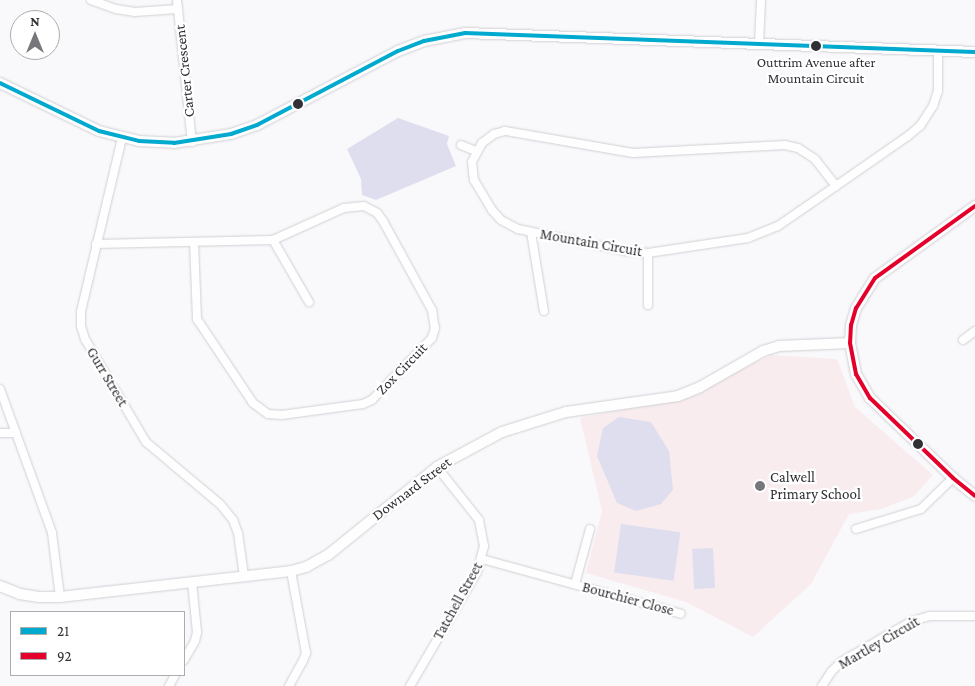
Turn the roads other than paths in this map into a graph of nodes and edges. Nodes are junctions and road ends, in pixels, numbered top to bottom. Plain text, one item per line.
1 (92, 0) edge
2 (178, 0) edge
3 (761, 0) edge
4 (178, 9) junction
5 (759, 44) junction
6 (938, 52) junction
7 (975, 52) edge
8 (0, 83) edge
9 (122, 138) junction
10 (192, 142) junction
11 (461, 145) dead end
12 (476, 151) junction
13 (836, 186) junction
14 (975, 206) edge
15 (531, 232) junction
16 (273, 240) junction
17 (194, 242) junction
18 (96, 244) junction
19 (648, 253) junction
20 (309, 302) dead end
21 (648, 305) dead end
22 (544, 311) dead end
23 (975, 331) edge
24 (963, 340) dead end
25 (850, 343) junction
26 (0, 389) edge
27 (0, 433) edge
28 (16, 433) junction
29 (437, 467) junction
30 (953, 478) junction
31 (975, 496) edge
32 (590, 529) dead end
33 (856, 529) dead end
34 (482, 559) junction
35 (291, 571) junction
36 (244, 576) junction
37 (192, 582) junction
38 (575, 584) junction
39 (0, 586) edge
40 (60, 597) junction
41 (681, 614) dead end
42 (975, 616) edge
43 (185, 658) edge
44 (411, 685) edge
45 (289, 686) edge
46 (822, 686) edge

1 - 4 street
2 - 4 street, Carter Crescent
3 - 5 street
4 - 10 street, Carter Crescent
5 - 6 street
5 - 10 street
6 - 7 street
6 - 13 street, Mountain Circuit
8 - 9 street
9 - 10 street
9 - 18 street, Gurr Street
11 - 12 street
12 - 13 street
12 - 15 street, Mountain Circuit
13 - 19 street, Mountain Circuit
14 - 25 street
15 - 19 street, Mountain Circuit
15 - 22 street
16 - 17 street, Zox Circuit
16 - 17 street, Zox Circuit
16 - 20 street
17 - 18 street, Zox Circuit
18 - 36 street, Gurr Street
19 - 21 street
23 - 24 street
25 - 29 street, Downard Street
25 - 30 street
26 - 28 street
27 - 28 street
28 - 40 street
29 - 34 street, Tatchell Street
29 - 35 street, Downard Street
30 - 31 street
30 - 33 street
32 - 38 street, Bourchier Close
34 - 38 street, Bourchier Close
34 - 44 street, Tatchell Street
35 - 36 street, Downard Street
35 - 45 street
36 - 37 street, Downard Street
37 - 40 street, Downard Street
37 - 43 street
38 - 41 street, Bourchier Close
39 - 40 street, Downard Street
42 - 46 street, Martley Circuit

